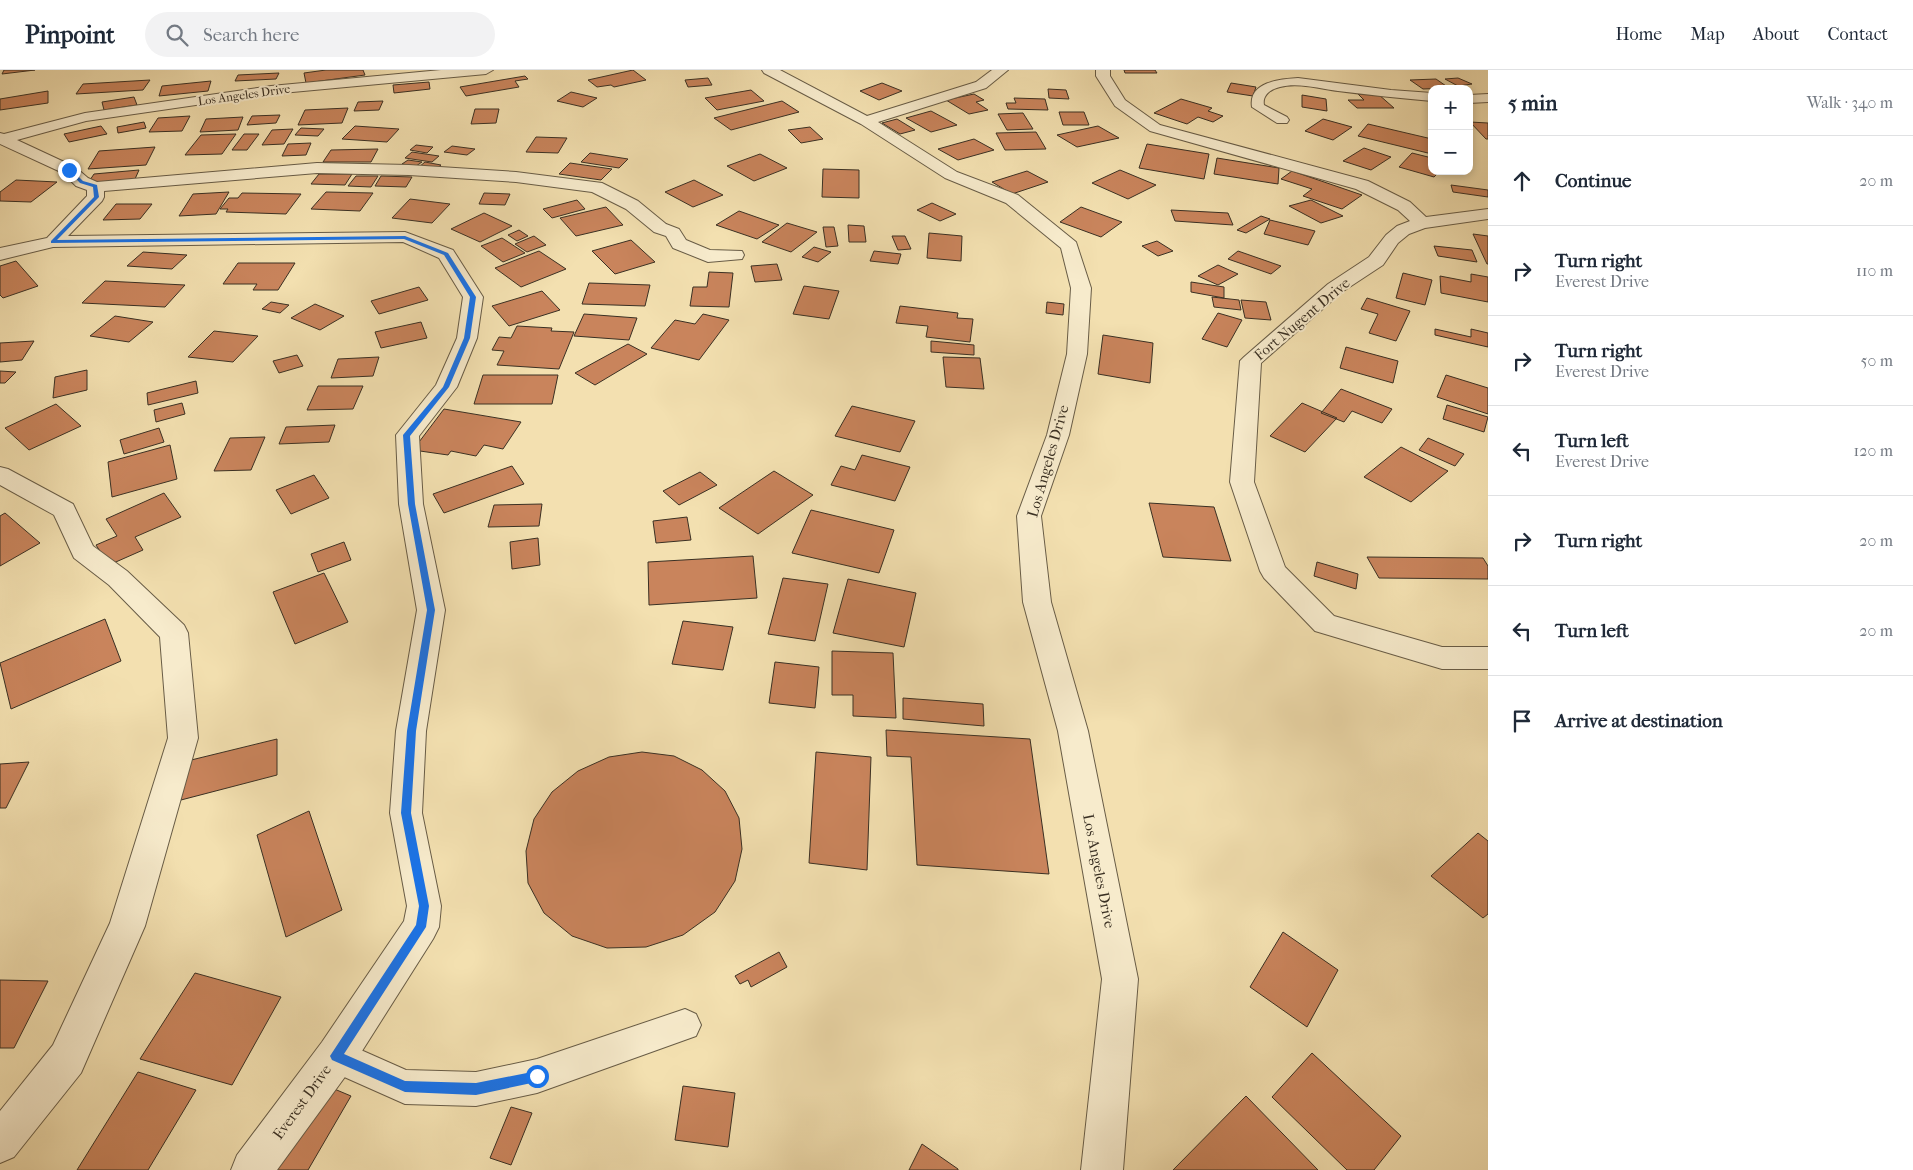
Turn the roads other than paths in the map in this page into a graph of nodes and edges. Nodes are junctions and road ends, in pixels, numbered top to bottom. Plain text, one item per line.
1 (486, 70) edge
2 (769, 70) edge
3 (1001, 70) edge
4 (1103, 70) edge
5 (1428, 97) edge
6 (1488, 98) edge
7 (1473, 99) edge
8 (1282, 120) dead end
9 (866, 121) junction
10 (2, 139) edge
11 (95, 186) junction
12 (1488, 214) edge
13 (1422, 223) junction
14 (53, 242) junction
15 (0, 254) edge
16 (735, 254) dead end
17 (0, 475) edge
18 (1488, 658) edge
19 (685, 1025) dead end
20 (336, 1056) junction
21 (0, 1143) edge
22 (252, 1170) edge
23 (1102, 1170) edge

1 - 10 street, Los Angeles Drive
2 - 9 street, Los Angeles Drive
3 - 9 street
4 - 13 street
5 - 8 lane
6 - 7 lane
9 - 23 street, Los Angeles Drive
10 - 11 street
11 - 14 street
11 - 16 street
12 - 13 street, Fort Nugent Drive
13 - 18 street, Fort Nugent Drive
14 - 15 street, Everest Drive
14 - 20 street, Everest Drive
17 - 21 street
19 - 20 lane
20 - 22 street, Everest Drive

